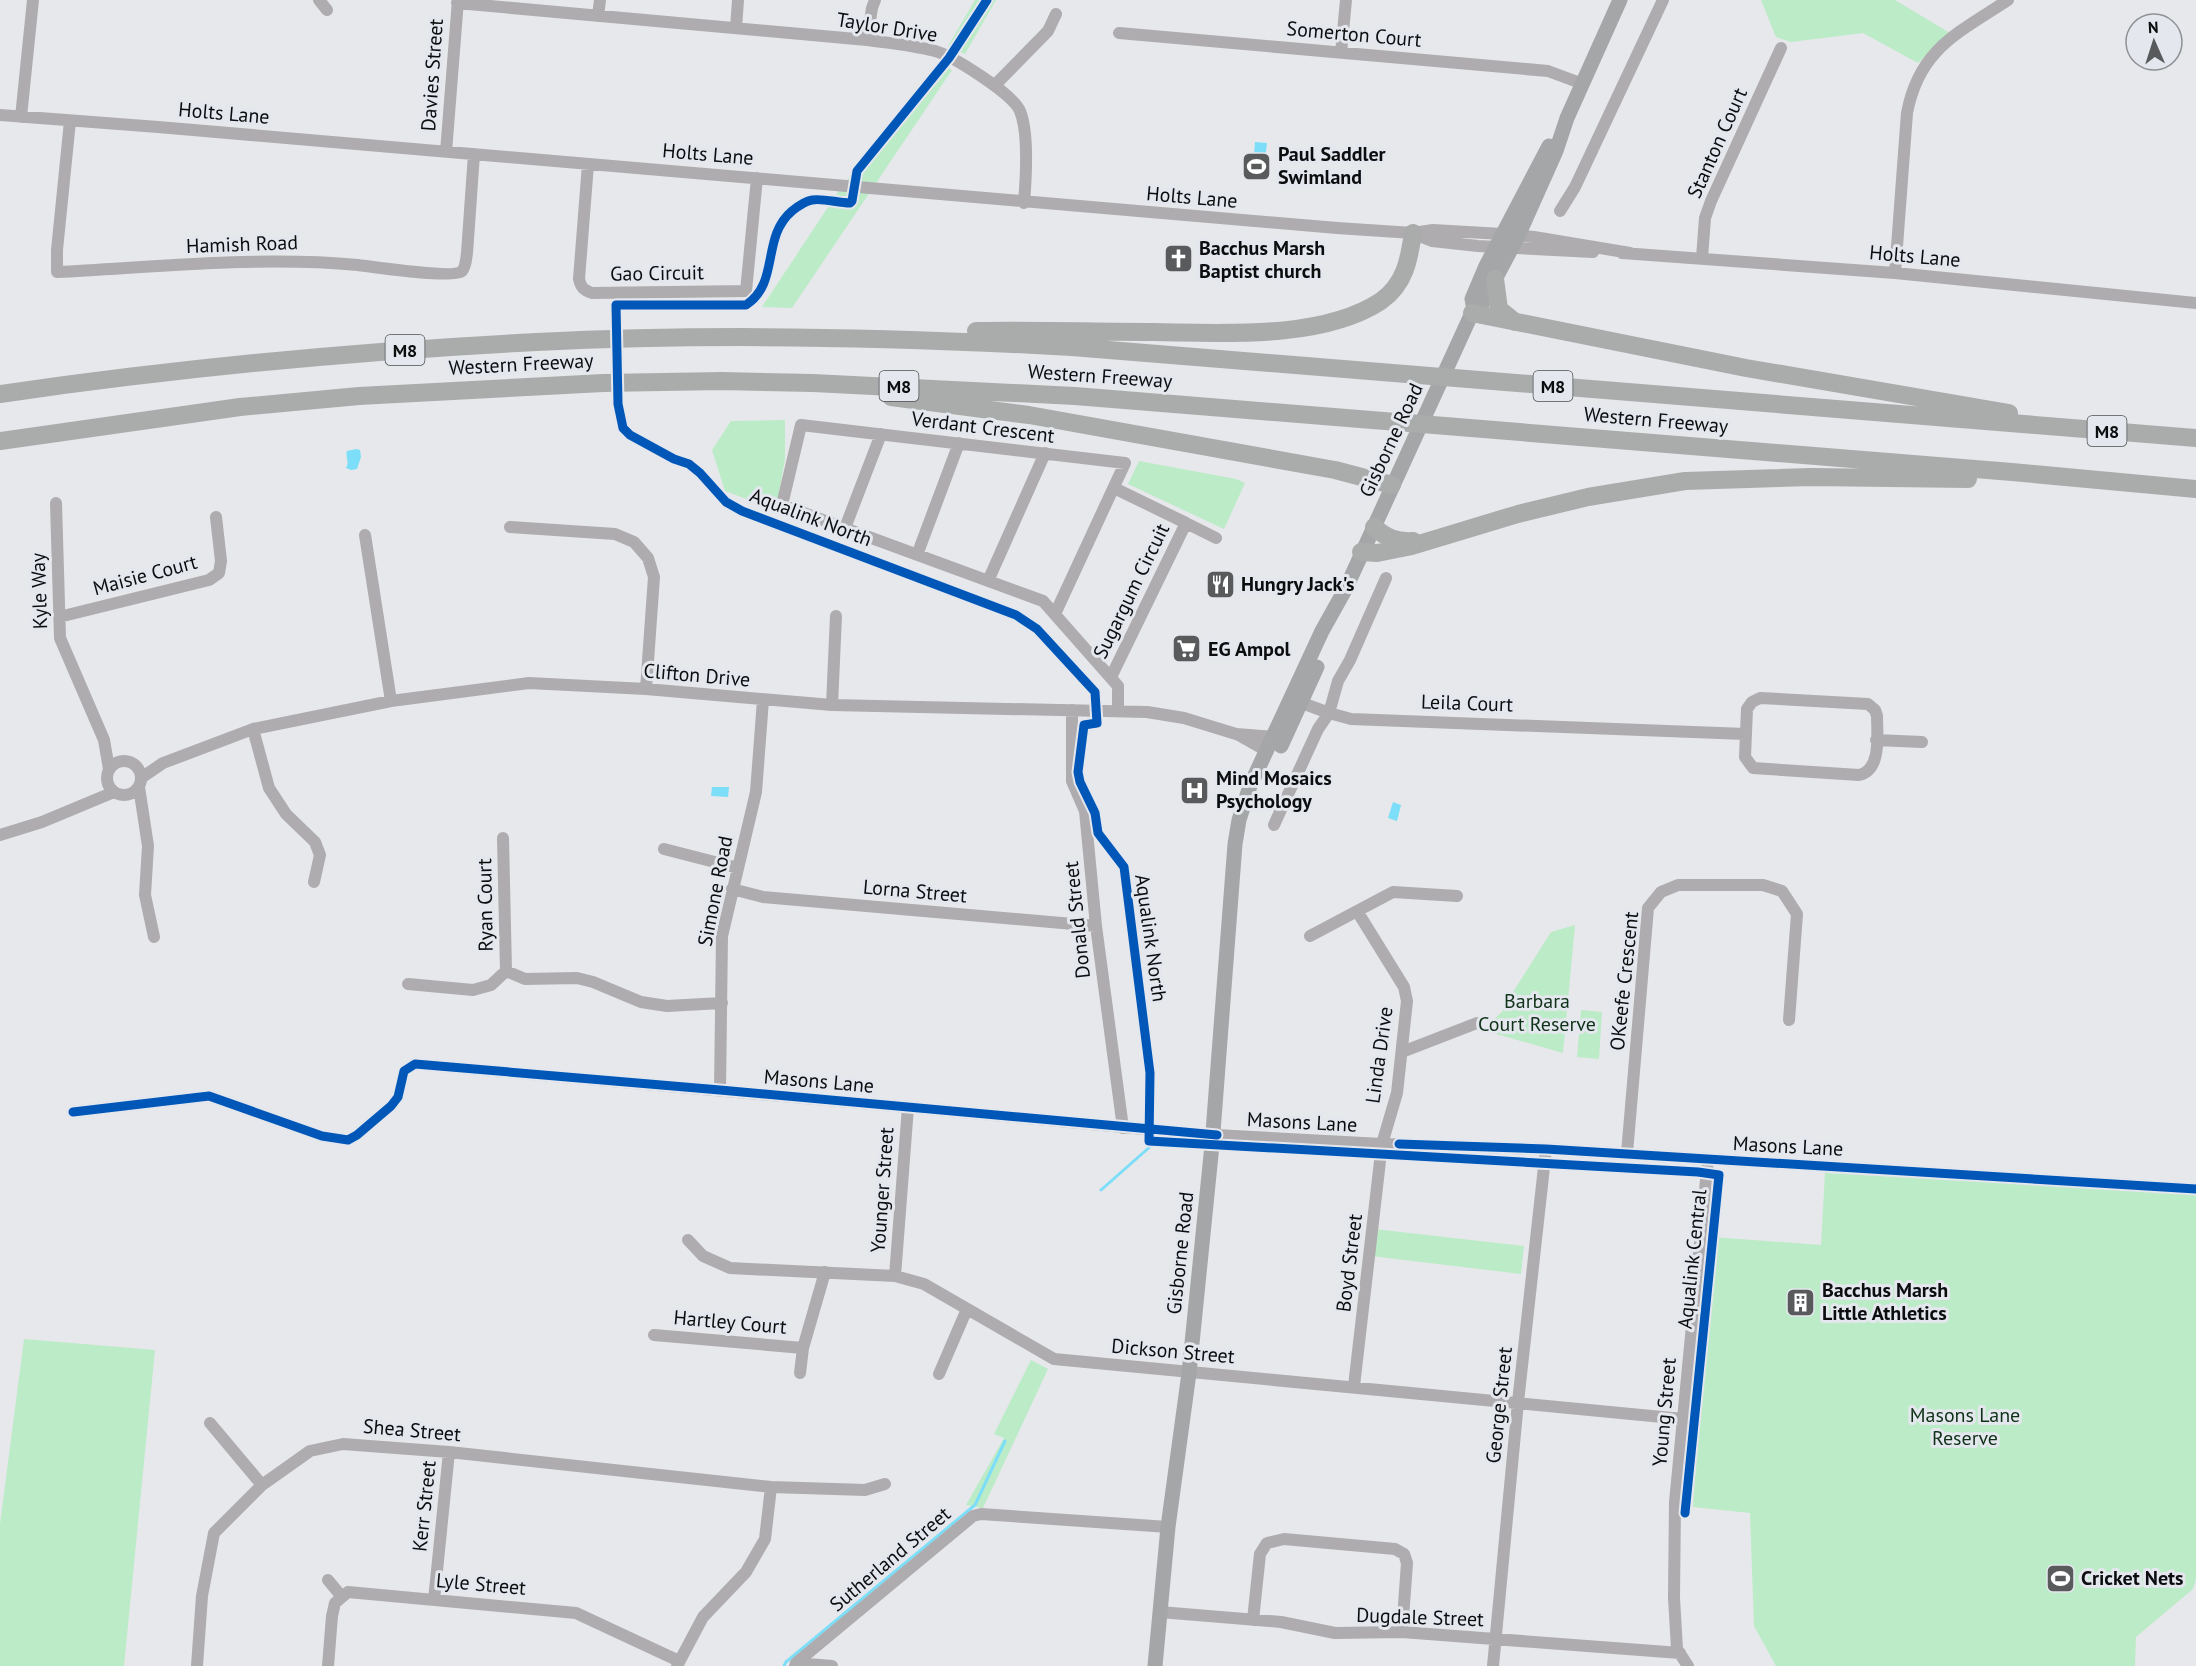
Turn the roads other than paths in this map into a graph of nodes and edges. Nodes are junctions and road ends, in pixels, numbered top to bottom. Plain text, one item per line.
1 (33, 0) edge
2 (600, 0) edge
3 (738, 0) edge
4 (876, 0) edge
5 (1346, 0) edge
6 (1620, 0) edge
7 (1663, 0) edge
8 (2008, 0) edge
9 (457, 2) edge
10 (1056, 14) dead end
11 (598, 16) junction
12 (736, 28) junction
13 (1119, 33) dead end
14 (867, 40) junction
15 (1781, 48) dead end
16 (1341, 53) junction
17 (1582, 84) junction
18 (995, 85) junction
19 (0, 115) edge
20 (21, 117) junction
21 (1567, 118) junction
22 (70, 121) junction
23 (446, 152) junction
24 (474, 154) junction
25 (588, 164) junction
26 (757, 178) junction
27 (1024, 203) junction
28 (1560, 212) dead end
29 (1413, 234) junction
30 (1498, 241) junction
31 (1515, 242) junction
32 (1702, 258) junction
33 (1895, 273) junction
34 (1495, 279) junction
35 (2196, 303) edge
36 (1473, 312) junction
37 (1515, 322) junction
38 (813, 337) junction
39 (722, 381) junction
40 (0, 394) edge
41 (881, 434) junction
42 (2188, 437) edge
43 (0, 441) edge
44 (958, 443) junction
45 (1045, 453) junction
46 (2114, 480) junction
47 (1392, 485) junction
48 (1114, 488) junction
49 (2196, 489) edge
50 (56, 503) dead end
51 (216, 517) dead end
52 (1186, 523) junction
53 (510, 526) dead end
54 (1374, 527) junction
55 (845, 528) junction
56 (365, 535) dead end
57 (1216, 538) dead end
58 (1430, 540) junction
59 (1361, 552) junction
60 (917, 555) junction
61 (1386, 578) dead end
62 (988, 581) junction
63 (1055, 614) junction
64 (836, 616) dead end
65 (59, 617) junction
66 (1111, 677) junction
67 (646, 689) junction
68 (763, 700) junction
69 (392, 701) junction
70 (1297, 701) junction
71 (832, 705) junction
72 (1072, 710) junction
73 (1118, 711) junction
74 (1329, 713) junction
75 (253, 729) junction
76 (1236, 734) junction
77 (1745, 734) junction
78 (1279, 739) junction
79 (104, 740) junction
80 (1876, 740) junction
81 (1922, 742) dead end
82 (1272, 754) junction
83 (130, 763) junction
84 (163, 764) junction
85 (108, 774) junction
86 (140, 783) junction
87 (118, 794) junction
88 (90, 800) junction
89 (142, 818) junction
90 (1274, 825) dead end
91 (0, 835) edge
92 (503, 838) dead end
93 (664, 849) dead end
94 (738, 868) junction
95 (314, 882) dead end
96 (732, 889) junction
97 (1457, 896) dead end
98 (1357, 911) junction
99 (1096, 926) junction
100 (1310, 936) dead end
101 (154, 937) dead end
102 (507, 971) junction
103 (408, 984) dead end
104 (722, 1003) junction
105 (1789, 1020) dead end
106 (1477, 1023) dead end
107 (1402, 1052) junction
108 (720, 1090) junction
109 (908, 1107) junction
110 (73, 1112) dead end
111 (1123, 1128) junction
112 (1212, 1135) junction
113 (1382, 1144) junction
114 (1546, 1149) junction
115 (1627, 1153) junction
116 (1708, 1159) junction
117 (2196, 1189) edge
118 (688, 1240) dead end
119 (825, 1272) junction
120 (895, 1276) junction
121 (967, 1309) junction
122 (654, 1335) dead end
123 (802, 1348) junction
124 (800, 1373) dead end
125 (1189, 1373) junction
126 (939, 1374) dead end
127 (1354, 1386) junction
128 (1518, 1402) junction
129 (1683, 1419) junction
130 (210, 1423) dead end
131 (449, 1452) junction
132 (885, 1484) dead end
133 (262, 1485) junction
134 (771, 1487) junction
135 (1168, 1527) junction
136 (328, 1580) dead end
137 (342, 1597) junction
138 (434, 1600) junction
139 (1160, 1612) junction
140 (1253, 1620) junction
141 (1402, 1632) junction
142 (1495, 1639) junction
143 (1680, 1653) junction
144 (678, 1664) edge
145 (795, 1664) edge
146 (197, 1666) edge
147 (328, 1666) edge
148 (832, 1666) edge
149 (1155, 1666) edge
150 (1493, 1666) edge
151 (1688, 1666) edge

1 - 20 street
2 - 11 street
3 - 12 street
4 - 14 street
5 - 16 street
6 - 17 main road, Gisborne Road
7 - 28 street
8 - 33 street
9 - 11 street, Taylor Drive
9 - 23 street, Davies Street
10 - 18 street
11 - 12 street, Taylor Drive
12 - 14 street, Taylor Drive
13 - 16 street, Somerton Court
14 - 18 street, Taylor Drive
15 - 32 street, Stanton Court
16 - 17 street, Somerton Court
17 - 21 main road, Gisborne Road
18 - 27 street, Taylor Drive
19 - 20 street, Holts Lane
20 - 22 street, Holts Lane
21 - 30 main road, Gisborne Road
21 - 31 main road, Gisborne Road
22 - 23 street, Holts Lane
22 - 24 street, Hamish Road
23 - 24 street, Holts Lane
24 - 25 street, Holts Lane
25 - 26 street, Holts Lane
25 - 26 street, Gao Circuit
26 - 27 street, Holts Lane
27 - 29 street, Holts Lane
29 - 30 street, Holts Lane
29 - 38 highway
30 - 31 street, Holts Lane
30 - 36 main road, Gisborne Road
31 - 32 street, Holts Lane
31 - 34 main road, Gisborne Road
32 - 33 street, Holts Lane
33 - 35 street, Holts Lane
34 - 36 main road, Gisborne Road
34 - 37 highway
36 - 37 highway
36 - 47 main road, Gisborne Road
37 - 42 highway
38 - 40 highway, Western Freeway / M8
38 - 42 highway, Western Freeway / M8
39 - 43 highway, Western Freeway / M8
39 - 46 highway, Western Freeway / M8
39 - 47 highway
41 - 44 street, Verdant Crescent
41 - 55 street
41 - 55 street, Verdant Crescent
44 - 45 street, Verdant Crescent
44 - 60 street
45 - 48 street, Verdant Crescent
45 - 62 street
46 - 49 highway, Western Freeway / M8
46 - 58 highway
47 - 54 main road, Gisborne Road
48 - 52 street, Sugargum Circuit
48 - 63 street
50 - 65 street, Kyle Way
51 - 65 street, Maisie Court
52 - 57 street, Sugargum Circuit
52 - 66 street, Sugargum Circuit
53 - 67 street
54 - 58 highway
54 - 59 main road, Gisborne Road
55 - 60 street
56 - 69 street
58 - 59 highway
59 - 70 main road, Gisborne Road
60 - 62 street
61 - 74 street
62 - 63 street
63 - 66 street
64 - 71 street
65 - 79 street, Kyle Way
66 - 73 street
67 - 68 street, Clifton Drive
67 - 69 street, Clifton Drive
68 - 71 street, Clifton Drive
68 - 94 street, Simone Road
69 - 75 street, Clifton Drive
70 - 74 street, Leila Court
70 - 78 main road, Gisborne Road
71 - 72 street, Clifton Drive
72 - 73 street, Clifton Drive
72 - 99 street, Donald Street
73 - 76 street, Clifton Drive
74 - 77 street, Leila Court
74 - 90 street
75 - 84 street, Clifton Drive
75 - 95 street
76 - 78 street
76 - 82 street
77 - 80 street
77 - 80 street
78 - 82 main road, Gisborne Road
79 - 83 street, Kyle Way
79 - 85 street, Kyle Way
80 - 81 street
82 - 112 main road, Gisborne Road
83 - 84 street, Clifton Drive
83 - 85 street
83 - 86 street
84 - 86 street, Clifton Drive
85 - 87 street
85 - 88 street
86 - 87 street
86 - 89 street
87 - 88 street
87 - 89 street
88 - 91 street
89 - 101 street
92 - 102 street, Ryan Court
93 - 94 street
94 - 96 street, Simone Road
96 - 99 street, Lorna Street
96 - 104 street, Simone Road
97 - 98 street
98 - 100 street
98 - 107 street, Linda Drive
99 - 111 street, Donald Street
102 - 103 street, Ryan Court
102 - 104 street, Ryan Court
104 - 108 street, Simone Road
105 - 115 street, OKeefe Crescent
106 - 107 street
107 - 113 street, Linda Drive
108 - 109 street, Masons Lane
108 - 110 street, Masons Lane
109 - 111 street, Masons Lane
109 - 120 street, Younger Street
111 - 112 street, Masons Lane
112 - 113 street, Masons Lane
112 - 125 main road, Gisborne Road
113 - 114 street, Masons Lane
113 - 127 street, Boyd Street
114 - 115 street, Masons Lane
114 - 128 street, George Street
115 - 116 street, Masons Lane
116 - 117 street, Masons Lane
116 - 129 street, Young Street
118 - 119 street, Dickson Street
119 - 120 street, Dickson Street
119 - 123 street, Hartley Court
120 - 121 street, Dickson Street
121 - 125 street, Dickson Street
121 - 126 street
122 - 123 street, Hartley Court
123 - 124 street, Hartley Court
125 - 127 street, Dickson Street
125 - 135 main road, Gisborne Road
127 - 128 street, Dickson Street
128 - 129 street, Dickson Street
128 - 142 street, George Street
129 - 143 street, Young Street
130 - 133 street
131 - 133 street, Shea Street
131 - 134 street, Shea Street
131 - 138 street, Kerr Street
132 - 134 street, Shea Street
133 - 146 street, Shea Street
134 - 144 street
135 - 139 main road, Gisborne Road
135 - 145 street, Sutherland Street
136 - 137 street
137 - 138 street, Lyle Street
137 - 147 street
138 - 144 street, Lyle Street
139 - 140 street, Dugdale Street
139 - 149 main road, Gisborne Road
140 - 141 street, Dugdale Street
140 - 141 street
141 - 142 street, Dugdale Street
142 - 143 street, Dugdale Street
142 - 150 street, George Street
143 - 151 street, Young Street
145 - 148 street

